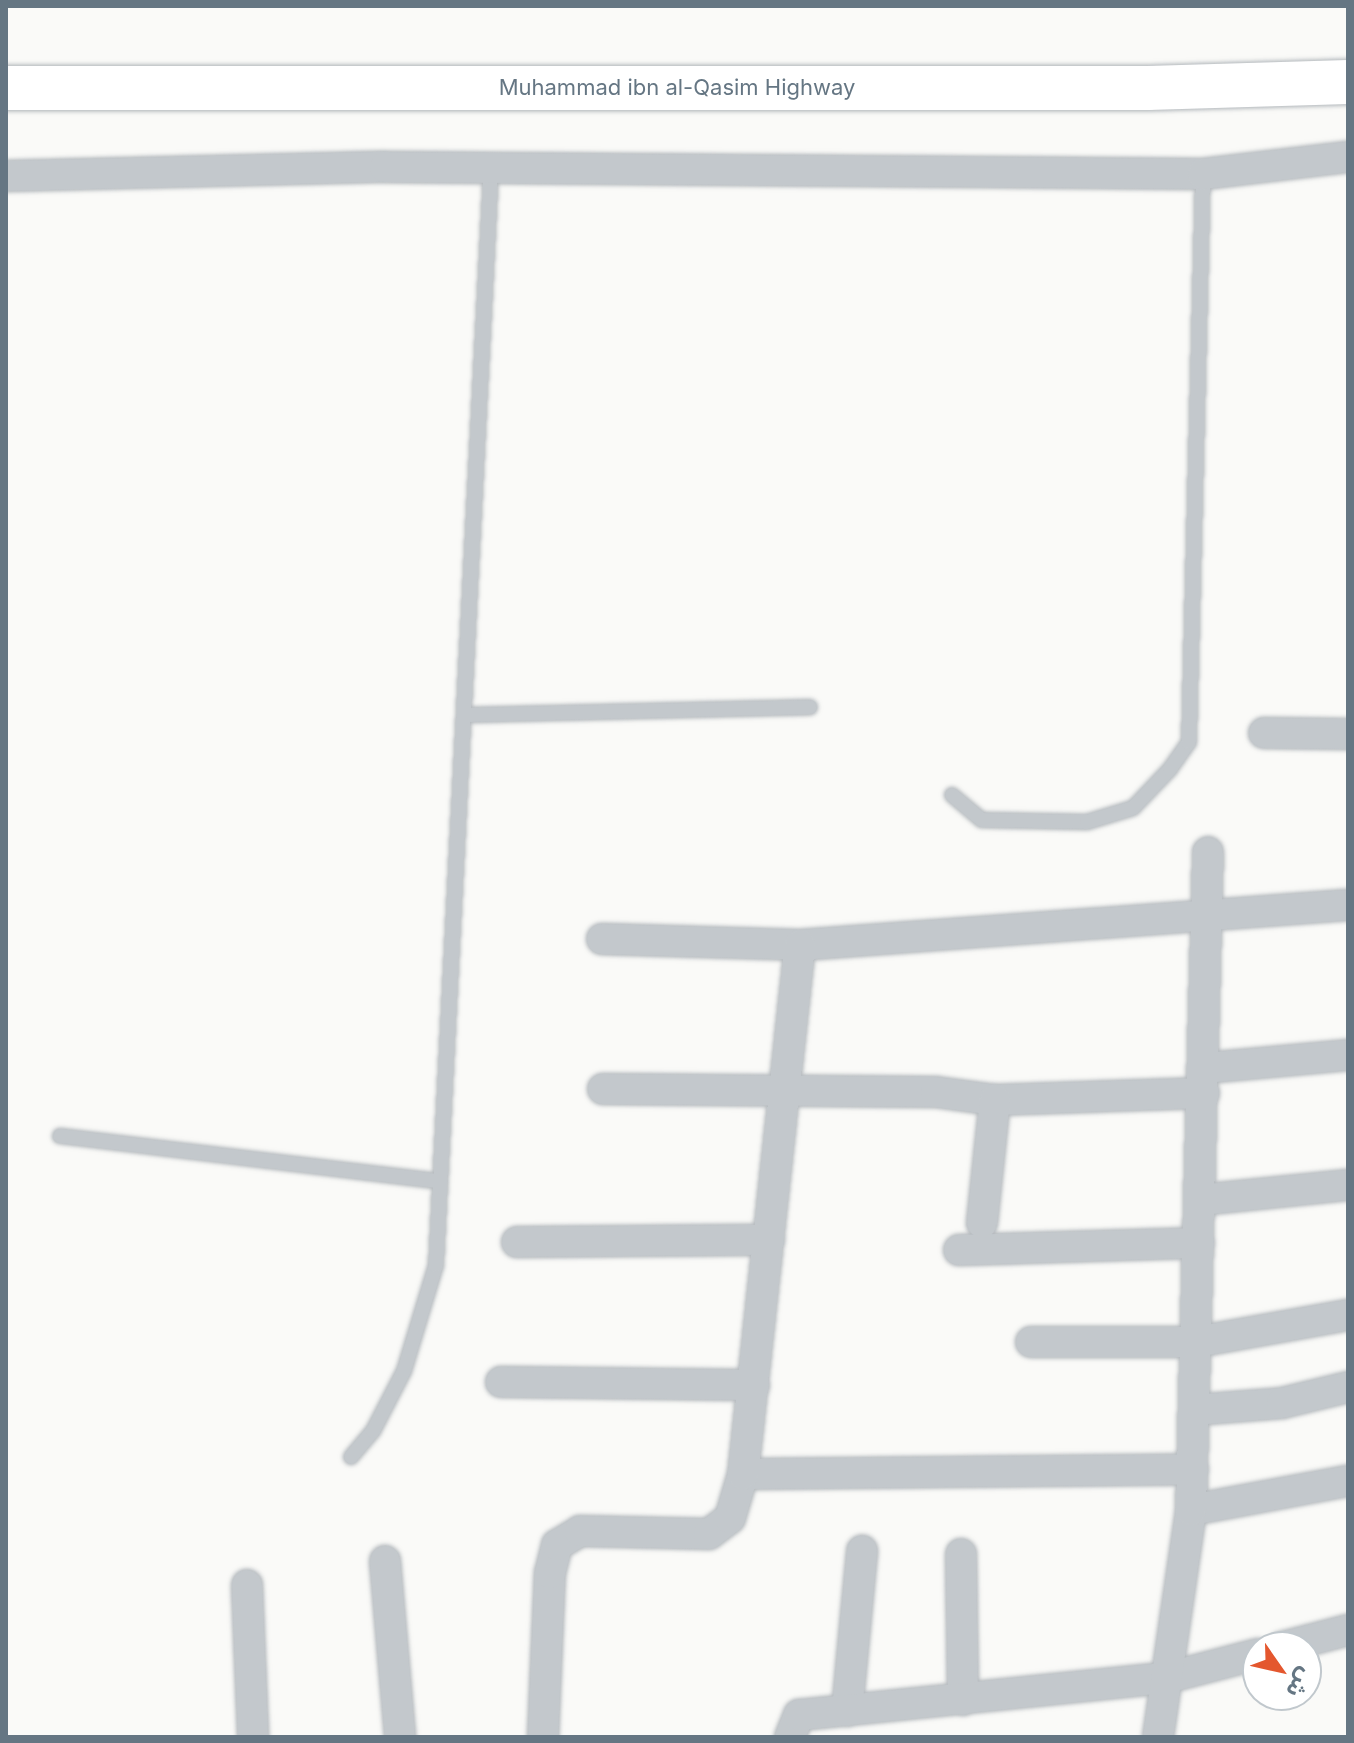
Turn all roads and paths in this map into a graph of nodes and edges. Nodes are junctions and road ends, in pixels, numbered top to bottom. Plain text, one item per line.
1 (1348, 82) edge
2 (6, 88) edge
3 (1348, 157) edge
4 (491, 170) junction
5 (1203, 174) junction
6 (6, 176) edge
7 (810, 707) dead end
8 (464, 715) junction
9 (1264, 733) dead end
10 (1348, 734) edge
11 (952, 795) dead end
12 (1208, 852) dead end
13 (1348, 905) edge
14 (1207, 916) junction
15 (602, 939) dead end
16 (800, 945) junction
17 (1348, 1055) edge
18 (1205, 1081) junction
19 (603, 1089) dead end
20 (785, 1091) junction
21 (995, 1100) junction
22 (60, 1136) dead end
23 (440, 1181) junction
24 (1348, 1185) edge
25 (1200, 1200) junction
26 (982, 1223) dead end
27 (769, 1240) junction
28 (517, 1242) dead end
29 (1199, 1243) junction
30 (959, 1250) dead end
31 (1348, 1315) edge
32 (1031, 1342) dead end
33 (1196, 1342) junction
34 (501, 1382) dead end
35 (754, 1385) junction
36 (1348, 1387) edge
37 (1194, 1410) junction
38 (351, 1457) dead end
39 (1193, 1469) junction
40 (743, 1474) junction
41 (1348, 1481) edge
42 (1191, 1510) junction
43 (862, 1551) dead end
44 (961, 1554) dead end
45 (385, 1561) dead end
46 (247, 1585) dead end
47 (1348, 1630) edge
48 (1322, 1637) edge
49 (1242, 1658) edge
50 (1166, 1678) junction
51 (963, 1700) junction
52 (847, 1711) junction
53 (253, 1737) edge
54 (400, 1737) edge
55 (543, 1737) edge
56 (790, 1737) edge
57 (1158, 1737) edge

1 - 2 highway, Muhammad ibn al-Qasim Highway
3 - 5 street
4 - 5 street
4 - 6 street
4 - 8 lane
5 - 11 lane
7 - 8 lane
8 - 23 lane
9 - 10 street
12 - 14 street
13 - 14 street
14 - 16 street
14 - 18 street
15 - 16 street
16 - 20 street
17 - 18 street
18 - 21 street
18 - 25 street
19 - 20 street
20 - 21 street
20 - 27 street
21 - 26 street
22 - 23 lane
23 - 38 lane
24 - 25 street
25 - 29 street
27 - 28 street
27 - 35 street
29 - 30 street
29 - 33 street
31 - 33 street
32 - 33 street
33 - 37 street
34 - 35 street
35 - 40 street
36 - 37 street
37 - 39 street
39 - 40 street
39 - 42 street
40 - 55 street
41 - 42 street
42 - 50 street
43 - 52 street
44 - 51 street
45 - 54 street
46 - 53 street
47 - 48 street
49 - 50 street
50 - 51 street
50 - 57 street
51 - 52 street
52 - 56 street

